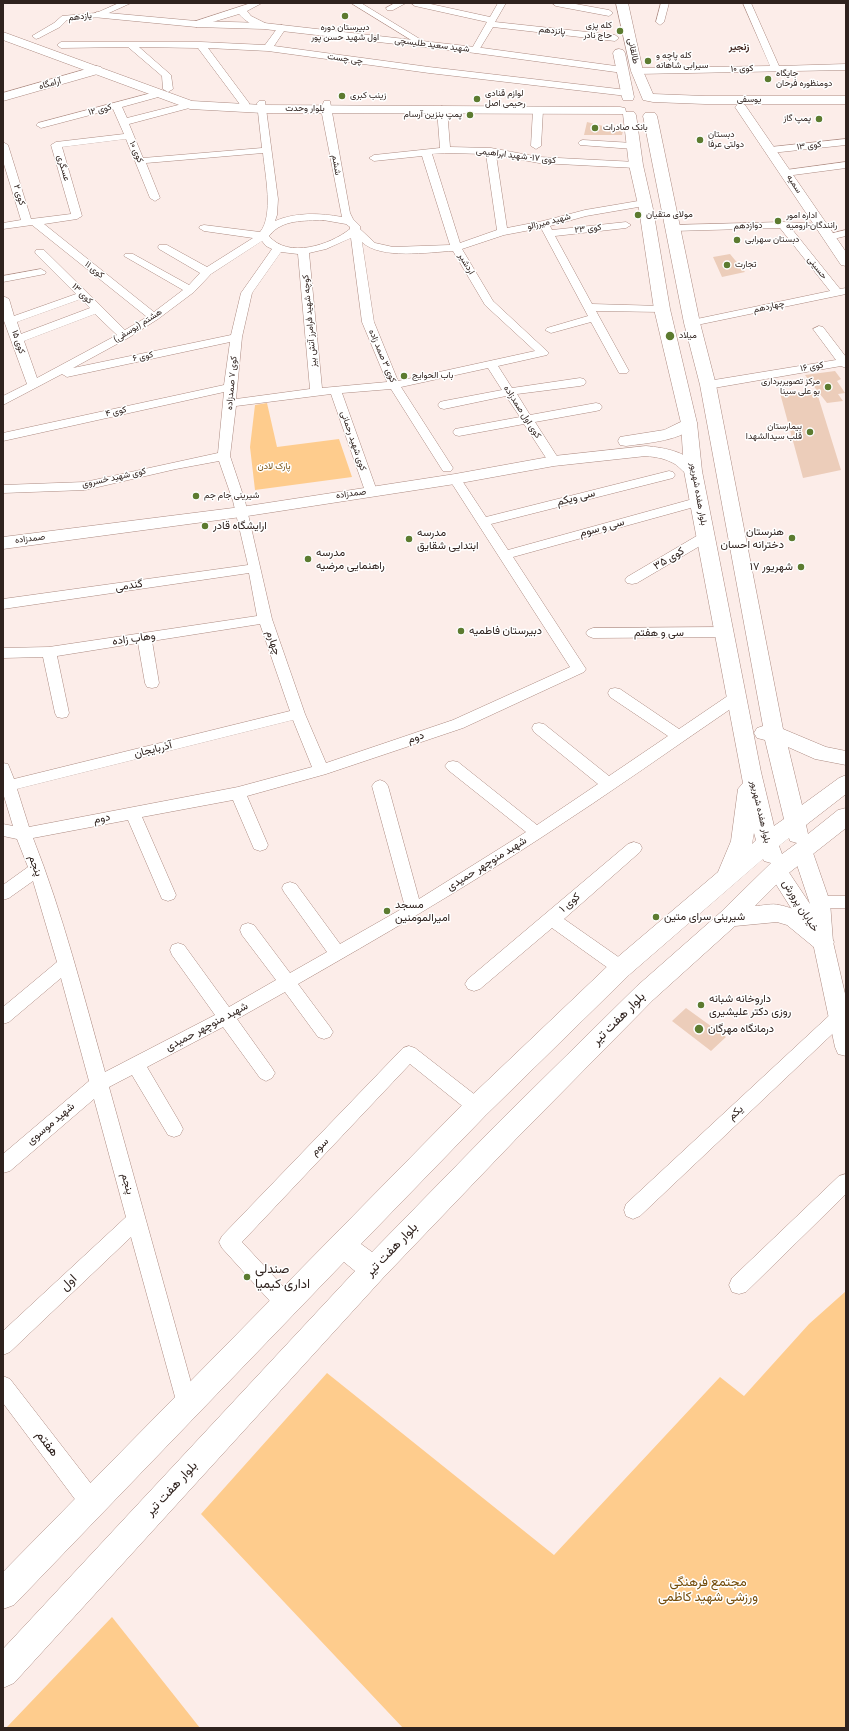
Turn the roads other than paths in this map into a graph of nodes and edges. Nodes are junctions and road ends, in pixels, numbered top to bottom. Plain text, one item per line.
1 (127, 3) edge
2 (258, 3) edge
3 (356, 3) edge
4 (402, 3) edge
5 (415, 3) edge
6 (502, 3) edge
7 (556, 3) edge
8 (622, 3) edge
9 (665, 3) edge
10 (747, 3) edge
11 (390, 8) dead end
12 (608, 8) edge
13 (242, 10) junction
14 (96, 15) junction
15 (490, 22) junction
16 (660, 22) dead end
17 (3, 24) edge
18 (196, 24) junction
19 (264, 26) junction
20 (282, 28) junction
21 (3, 36) edge
22 (36, 36) junction
23 (616, 38) junction
24 (130, 44) junction
25 (424, 44) junction
26 (61, 45) junction
27 (201, 45) junction
28 (268, 48) junction
29 (475, 50) junction
30 (846, 67) edge
31 (776, 68) junction
32 (97, 70) junction
33 (623, 70) junction
34 (637, 71) junction
35 (163, 92) junction
36 (3, 98) edge
37 (650, 98) junction
38 (846, 100) edge
39 (624, 104) junction
40 (707, 104) junction
41 (190, 105) junction
42 (117, 106) junction
43 (245, 106) junction
44 (262, 106) junction
45 (327, 106) junction
46 (442, 106) junction
47 (740, 107) junction
48 (846, 107) edge
49 (538, 110) junction
50 (656, 113) junction
51 (124, 122) junction
52 (41, 125) dead end
53 (129, 136) junction
54 (846, 142) edge
55 (583, 143) dead end
56 (3, 145) edge
57 (536, 146) dead end
58 (633, 146) junction
59 (268, 150) junction
60 (445, 150) junction
61 (771, 150) junction
62 (491, 151) junction
63 (426, 152) junction
64 (374, 158) dead end
65 (140, 161) junction
66 (636, 165) junction
67 (846, 165) edge
68 (786, 173) junction
69 (155, 198) dead end
70 (645, 206) junction
71 (669, 209) junction
72 (31, 223) junction
73 (626, 225) dead end
74 (783, 225) junction
75 (3, 226) edge
76 (352, 226) junction
77 (822, 226) junction
78 (204, 228) dead end
79 (674, 228) junction
80 (547, 229) junction
81 (265, 232) junction
82 (502, 232) junction
83 (846, 233) edge
84 (829, 237) junction
85 (163, 247) dead end
86 (456, 248) junction
87 (278, 249) junction
88 (303, 250) junction
89 (40, 252) dead end
90 (129, 256) dead end
91 (846, 262) edge
92 (41, 272) dead end
93 (207, 272) junction
94 (3, 279) edge
95 (190, 290) junction
96 (841, 292) edge
97 (83, 295) junction
98 (3, 299) edge
99 (589, 307) junction
100 (662, 309) junction
101 (97, 310) junction
102 (154, 317) junction
103 (595, 318) junction
104 (10, 321) junction
105 (692, 323) junction
106 (820, 329) dead end
107 (551, 330) dead end
108 (124, 336) junction
109 (236, 337) junction
110 (17, 340) junction
111 (845, 363) edge
112 (491, 364) junction
113 (623, 371) dead end
114 (50, 376) junction
115 (580, 382) dead end
116 (394, 384) junction
117 (33, 385) junction
118 (708, 385) junction
119 (230, 388) junction
120 (335, 390) junction
121 (316, 392) junction
122 (509, 392) junction
123 (3, 400) edge
124 (230, 403) junction
125 (444, 405) dead end
126 (596, 407) dead end
127 (527, 419) junction
128 (689, 423) junction
129 (459, 432) dead end
130 (3, 437) edge
131 (224, 456) junction
132 (551, 456) junction
133 (693, 470) junction
134 (451, 473) junction
135 (668, 475) dead end
136 (369, 486) junction
137 (3, 489) edge
138 (700, 501) junction
139 (240, 507) junction
140 (483, 522) junction
141 (3, 532) edge
142 (705, 537) junction
143 (3, 543) edge
144 (504, 555) junction
145 (255, 568) junction
146 (632, 580) dead end
147 (3, 604) edge
148 (265, 620) junction
149 (725, 632) junction
150 (593, 633) dead end
151 (144, 638) junction
152 (49, 652) junction
153 (3, 654) edge
154 (152, 683) dead end
155 (616, 693) dead end
156 (737, 698) junction
157 (62, 712) dead end
158 (298, 714) junction
159 (539, 728) dead end
160 (774, 733) junction
161 (745, 734) junction
162 (680, 737) junction
163 (846, 758) edge
164 (453, 766) dead end
165 (3, 768) edge
166 (321, 770) junction
167 (751, 772) junction
168 (846, 783) edge
169 (609, 784) junction
170 (8, 786) junction
171 (380, 786) dead end
172 (238, 793) junction
173 (133, 813) junction
174 (846, 816) edge
175 (795, 823) junction
176 (3, 830) edge
177 (537, 833) junction
178 (23, 834) junction
179 (767, 843) junction
180 (260, 845) dead end
181 (634, 848) dead end
182 (802, 850) junction
183 (37, 869) junction
184 (777, 870) junction
185 (726, 880) junction
186 (290, 888) dead end
187 (3, 894) edge
188 (168, 895) dead end
189 (820, 902) junction
190 (846, 902) edge
191 (414, 910) junction
192 (729, 918) junction
193 (552, 919) junction
194 (248, 930) dead end
195 (823, 942) junction
196 (178, 950) dead end
197 (338, 954) junction
198 (66, 964) junction
199 (621, 968) junction
200 (288, 983) junction
201 (474, 984) dead end
202 (840, 994) edge
203 (3, 1017) edge
204 (839, 1017) junction
205 (225, 1018) junction
206 (324, 1032) dead end
207 (846, 1047) edge
208 (135, 1064) junction
209 (266, 1073) dead end
210 (100, 1083) junction
211 (477, 1107) junction
212 (174, 1129) dead end
213 (3, 1165) edge
214 (846, 1182) edge
215 (633, 1210) dead end
216 (136, 1220) junction
217 (342, 1245) junction
218 (374, 1269) junction
219 (739, 1285) dead end
220 (285, 1303) junction
221 (3, 1345) edge
222 (3, 1386) edge
223 (187, 1404) junction
224 (91, 1502) junction
225 (3, 1594) edge
226 (3, 1672) edge

1 - 14 street, یازدهم
2 - 13 street
3 - 25 street
4 - 11 street
5 - 15 street, پانزدهم
6 - 15 street
7 - 12 street
8 - 34 main road, طالقانی
9 - 16 street
10 - 31 street
12 - 23 main road, طالقانی
13 - 18 street
13 - 19 street
14 - 18 street, شهید سعید طلیسچی
14 - 22 street, یازدهم
15 - 23 street, پانزدهم
15 - 29 street
17 - 22 main road, بلوار وحدت
18 - 19 street, شهید سعید طلیسچی
19 - 20 street, شهید سعید طلیسچی
20 - 25 street, شهید سعید طلیسچی
20 - 28 street
21 - 32 main road, بلوار وحدت
22 - 26 main road, بلوار وحدت
23 - 33 main road, طالقانی
24 - 26 street, چی چست
24 - 27 street, چی چست
24 - 35 street
25 - 29 street, شهید سعید طلیسچی
26 - 35 main road, بلوار وحدت
27 - 28 street, چی چست
27 - 43 street
28 - 39 street, چی چست
29 - 33 street, شهید سعید طلیسچی
30 - 31 street, کوی ۱۰
31 - 34 street, کوی ۱۰
32 - 35 main road, بلوار وحدت
32 - 36 main road, آرامگاه
33 - 39 main road, طالقانی
34 - 37 main road, طالقانی
35 - 41 main road, بلوار وحدت
35 - 42 street, کوی ۱۲
35 - 43 main road, بلوار وحدت
37 - 39 main road, یوسفی
37 - 40 main road, یوسفی
37 - 50 main road, طالقانی
38 - 40 main road, یوسفی
39 - 46 main road, بلوار وحدت
39 - 49 main road, بلوار وحدت
39 - 50 main road, یوسفی
39 - 58 main road, بلوار هفده شهریور
40 - 47 main road, یوسفی
40 - 50 main road, یوسفی
41 - 43 main road, بلوار وحدت
41 - 51 street
42 - 51 street, کوی ۱۰
42 - 52 street, کوی ۱۲
43 - 44 main road, بلوار وحدت
44 - 45 main road, بلوار وحدت
44 - 59 street
45 - 46 main road, بلوار وحدت
45 - 76 street, ششم
46 - 49 main road, بلوار وحدت
46 - 60 street
47 - 48 main road, یوسفی
47 - 61 street, سمیه
49 - 57 street
50 - 71 main road
51 - 53 street, کوی ۱۰
53 - 65 street, کوی ۱۰
53 - 72 street, عسگری
54 - 61 street, کوی ۱۳
55 - 58 street
56 - 72 street, کوی ۲
58 - 66 main road, بلوار هفده شهریور
59 - 65 street
59 - 81 street
60 - 62 street, کوی ۱۷- شهید ابراهیمی
60 - 63 street, کوی ۱۷- شهید ابراهیمی
61 - 68 street, سمیه
62 - 66 street, کوی ۱۷- شهید ابراهیمی
62 - 82 street
63 - 64 street, کوی ۱۷- شهید ابراهیمی
63 - 86 street, اردشیر
65 - 69 street, کوی ۱۰
66 - 70 main road, بلوار هفده شهریور
67 - 68 street
68 - 77 street, سمیه
70 - 71 main road
70 - 80 street, شهید میرزالو
70 - 100 main road, بلوار هفده شهریور
71 - 79 main road
72 - 75 street
72 - 102 street, کوی ۱۱
73 - 80 street, کوی ۲۳
74 - 77 street, دوازدهم
74 - 79 street, دوازدهم
74 - 96 street, حسینی
76 - 81 street, هشتم (یوسفی)
76 - 86 street, شهید میرزالو
76 - 88 street
76 - 116 street, کوی ۳ صمد زاده
77 - 84 street, سمیه
78 - 81 street
79 - 105 main road
80 - 82 street, شهید میرزالو
80 - 99 street
81 - 87 street
81 - 93 street, هشتم (یوسفی)
82 - 86 street, شهید میرزالو
83 - 84 street
84 - 91 street, سمیه
85 - 93 street
86 - 112 street, اردشیر
87 - 88 street
87 - 109 street, کوی ۷ صمدزاده
88 - 121 street, کوچه شهید فرامرز آتش بیز
89 - 97 street, کوی ۱۳
90 - 95 street
92 - 94 street
93 - 95 street, هشتم (یوسفی)
95 - 102 street, هشتم (یوسفی)
96 - 105 street, چهاردهم
97 - 101 street, کوی ۱۳
97 - 104 street
98 - 104 street, کوی ۱۵
99 - 100 street
99 - 103 street
100 - 128 main road, بلوار هفده شهریور
101 - 108 street, کوی ۱۳
101 - 110 street
102 - 108 street, هشتم (یوسفی)
103 - 107 street
103 - 113 street
104 - 110 street, کوی ۱۵
105 - 118 main road
106 - 111 street
108 - 114 street, هشتم (یوسفی)
109 - 114 street, کوی ۶
109 - 119 street, کوی ۷ صمدزاده
110 - 117 street, کوی ۱۵
111 - 118 street, کوی ۱۶
112 - 116 street
112 - 122 street, کوی اول صمدزاده
114 - 117 street, هشتم (یوسفی)
115 - 122 street
116 - 120 street
116 - 134 street, کوی ۳ صمد زاده
117 - 123 street, هشتم (یوسفی)
118 - 160 main road
119 - 124 street, کوی ۷ صمدزاده
119 - 130 street, کوی ۴
120 - 121 street
120 - 136 street, کوی شهید رحمانی
121 - 124 street
122 - 125 street
122 - 127 street, کوی اول صمدزاده
124 - 131 street, کوی ۷ صمدزاده
126 - 127 street
127 - 129 street
127 - 132 street, کوی اول صمدزاده
128 - 132 main road, صمدزاده
128 - 133 main road, بلوار هفده شهریور
131 - 137 street, کوی شهید خسروی
131 - 139 street, کوی ۷ صمدزاده
132 - 133 main road, صمدزاده
132 - 134 main road, صمدزاده
133 - 138 main road, بلوار هفده شهریور
134 - 136 main road, صمدزاده
134 - 140 street, دوم
135 - 140 street, سی ویکم
136 - 139 main road, صمدزاده
138 - 142 main road, بلوار هفده شهریور
138 - 144 street, سی و سوم
139 - 141 main road, صمدزاده
139 - 143 main road, صمدزاده
139 - 145 street, چهارم
140 - 144 street, دوم
142 - 146 street, کوی ۳۵
142 - 149 main road, بلوار هفده شهریور
144 - 166 street, دوم
145 - 147 street, گندمی
145 - 148 street, چهارم
148 - 151 street, وهاب زاده
148 - 158 street, چهارم
149 - 150 street, سی و هفتم
149 - 156 main road, بلوار هفده شهریور
151 - 152 street, وهاب زاده
151 - 154 street
152 - 153 street, وهاب زاده
152 - 157 street
155 - 162 street
156 - 161 main road, بلوار هفده شهریور
156 - 162 street, شهبد منوچهر حمیدی
158 - 166 street, چهارم
158 - 170 street, آذربایجان
159 - 169 street
160 - 161 main road
160 - 163 main road
160 - 175 main road
161 - 167 main road, بلوار هفده شهریور
162 - 169 street, شهبد منوچهر حمیدی
164 - 177 street
165 - 170 street, پنجم
166 - 172 street, دوم
167 - 179 main road, بلوار هفده شهریور
167 - 185 main road
168 - 175 main road
169 - 177 street, شهبد منوچهر حمیدی
170 - 178 street, پنجم
171 - 191 street
172 - 173 street, دوم
172 - 180 street
173 - 178 street, دوم
173 - 188 street
174 - 182 main road, بلوار هفت تیر
175 - 179 main road
175 - 182 main road
176 - 178 street
177 - 191 street, شهبد منوچهر حمیدی
178 - 183 street, پنجم
179 - 184 main road, بلوار هفده شهریور
179 - 185 main road
181 - 193 street, کوی ۱
182 - 184 main road, بلوار هفت تیر
182 - 189 street, خیابان پرورش
183 - 187 street
183 - 198 street, پنجم
184 - 192 main road, بلوار هفت تیر
184 - 195 street, خیابان پرورش
185 - 199 main road
186 - 197 street
189 - 190 street
189 - 195 street, خیابان پرورش
191 - 197 street, شهبد منوچهر حمیدی
192 - 195 main road
192 - 218 main road, بلوار هفت تیر
193 - 199 street, کوی ۱
193 - 201 street
194 - 200 street
195 - 202 street, خیابان پرورش
196 - 205 street
197 - 200 street, شهبد منوچهر حمیدی
198 - 203 street
198 - 210 street, پنجم
199 - 211 main road
200 - 205 street, شهبد منوچهر حمیدی
200 - 206 street
202 - 204 street, خیابان پرورش
204 - 207 street, خیابان پرورش
204 - 215 street, یکم
205 - 208 street, شهبد منوچهر حمیدی
205 - 209 street
208 - 210 street, شهبد منوچهر حمیدی
208 - 212 street
210 - 213 street, شهید موسوی
210 - 216 street, پنجم
211 - 217 main road
211 - 220 street, سوم
214 - 219 street
216 - 221 street, اول
216 - 223 street, پنجم
217 - 218 main road
217 - 220 main road
218 - 226 main road, بلوار هفت تیر
220 - 223 main road
222 - 224 street, هفتم
223 - 224 main road
224 - 225 main road

